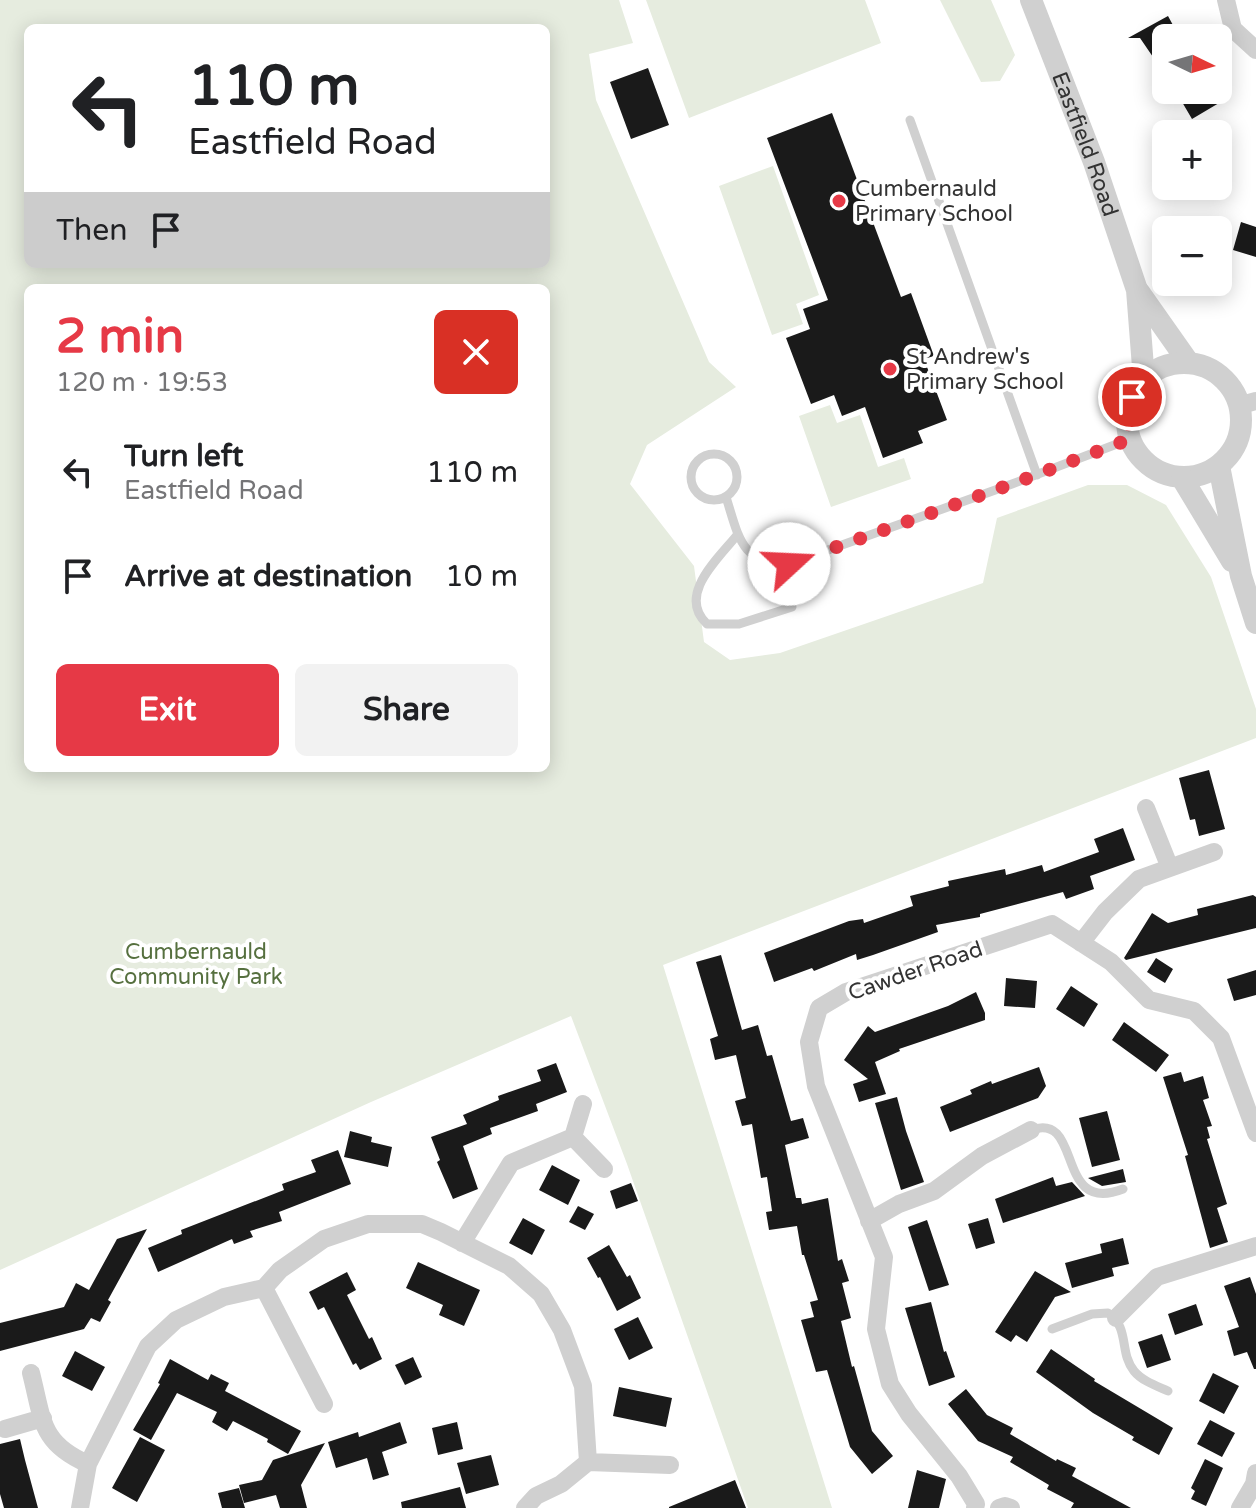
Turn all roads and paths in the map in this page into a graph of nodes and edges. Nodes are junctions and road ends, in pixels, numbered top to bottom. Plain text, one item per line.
1 (1031, 0) edge
2 (1226, 0) edge
3 (1256, 50) edge
4 (910, 120) dead end
5 (1137, 290) junction
6 (1189, 363) junction
7 (1144, 380) junction
8 (1247, 403) edge
9 (1130, 439) junction
10 (1219, 466) junction
11 (1037, 475) junction
12 (1182, 478) junction
13 (726, 497) junction
14 (738, 534) junction
15 (1241, 576) junction
16 (792, 607) dead end
17 (1256, 623) edge
18 (1146, 808) dead end
19 (1214, 852) dead end
20 (1170, 868) junction
21 (1081, 943) junction
22 (583, 1104) dead end
23 (1031, 1130) joint
24 (1256, 1133) edge
25 (573, 1137) junction
26 (604, 1169) dead end
27 (1123, 1189) dead end
28 (869, 1221) junction
29 (462, 1243) junction
30 (1256, 1246) edge
31 (264, 1288) junction
32 (1116, 1318) junction
33 (1052, 1329) dead end
34 (31, 1373) dead end
35 (1168, 1391) dead end
36 (324, 1404) dead end
37 (43, 1418) junction
38 (5, 1429) dead end
39 (588, 1462) junction
40 (88, 1464) junction
41 (670, 1465) dead end
42 (1256, 1473) edge
43 (1247, 1506) edge
44 (80, 1508) edge
45 (525, 1508) edge
46 (975, 1508) edge
47 (999, 1508) edge
48 (1011, 1508) edge

1 - 5 street, Eastfield Road
2 - 3 street
4 - 11 lane
5 - 6 street, Eastfield Road
5 - 7 street, Eastfield Road
6 - 7 street
6 - 8 street, Eastfield Road
7 - 9 street, Eastfield Road
8 - 10 street, Eastfield Road
9 - 11 lane
9 - 12 street
10 - 12 street
10 - 15 street
11 - 14 lane
12 - 15 street
13 - 13 lane
13 - 14 lane
14 - 16 lane
15 - 17 street
18 - 20 street
19 - 20 street
20 - 21 street
21 - 24 street, Cawder Road
21 - 28 street, Cawder Road
22 - 25 street
23 - 27 lane
23 - 28 street
25 - 26 street
25 - 29 street
28 - 46 street, Cawder Road
29 - 31 street
29 - 39 street
30 - 32 street
31 - 36 street
31 - 40 street
32 - 33 lane
32 - 35 lane
34 - 37 street
37 - 38 street
37 - 40 street
39 - 41 street
39 - 45 street
40 - 44 street
42 - 43 street
47 - 48 street

